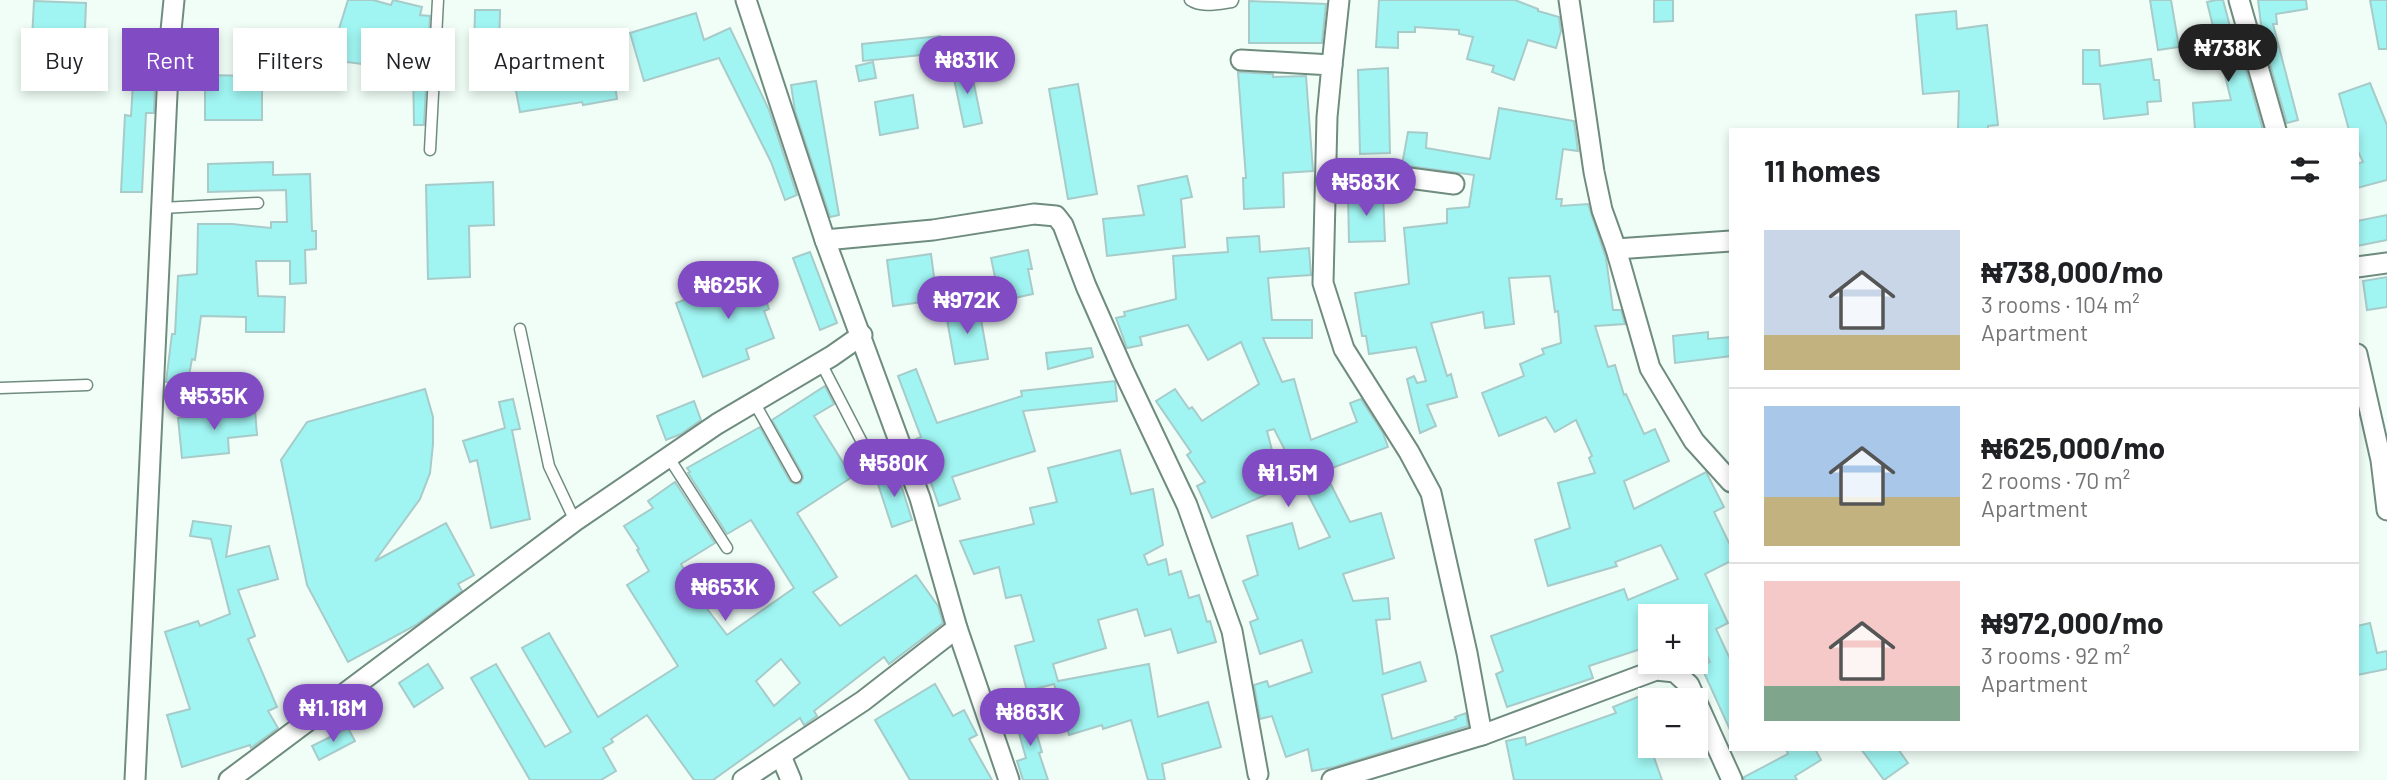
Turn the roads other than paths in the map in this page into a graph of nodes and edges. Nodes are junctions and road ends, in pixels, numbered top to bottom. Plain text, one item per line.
1 (174, 0) edge
2 (438, 0) edge
3 (746, 0) edge
4 (1190, 0) edge
5 (1233, 0) edge
6 (1339, 0) edge
7 (1569, 0) edge
8 (2239, 0) edge
9 (1241, 60) dead end
10 (1332, 65) junction
11 (2275, 128) edge
12 (430, 150) dead end
13 (1327, 175) junction
14 (1454, 184) dead end
15 (258, 203) dead end
16 (162, 208) junction
17 (825, 240) junction
18 (1729, 242) edge
19 (1616, 249) junction
20 (2387, 263) edge
21 (2359, 267) edge
22 (520, 329) dead end
23 (862, 335) junction
24 (821, 363) junction
25 (2359, 363) edge
26 (87, 385) dead end
27 (0, 387) edge
28 (754, 402) junction
29 (866, 450) dead end
30 (668, 458) junction
31 (796, 477) dead end
32 (1729, 480) edge
33 (2387, 510) edge
34 (575, 522) junction
35 (727, 548) dead end
36 (957, 628) junction
37 (1482, 735) junction
38 (781, 756) junction
39 (1258, 774) dead end
40 (135, 780) edge
41 (229, 780) edge
42 (743, 780) edge
43 (791, 780) edge
44 (1009, 780) edge
45 (1332, 780) edge
46 (1732, 780) edge

1 - 16 street
2 - 12 lane
3 - 17 street
4 - 5 lane
6 - 10 street
7 - 19 street
8 - 11 street
9 - 10 street
10 - 13 street
13 - 14 street
13 - 37 street
15 - 16 lane
16 - 40 street
17 - 23 street
17 - 39 street
18 - 19 street
19 - 32 street
20 - 21 street
22 - 34 lane
23 - 24 street
23 - 36 street
24 - 28 street
24 - 29 lane
25 - 33 street
26 - 27 lane
28 - 30 street
28 - 31 lane
30 - 34 street
30 - 35 lane
34 - 41 street
36 - 38 street
36 - 44 street
37 - 45 street
37 - 46 street
38 - 42 street
38 - 43 street

